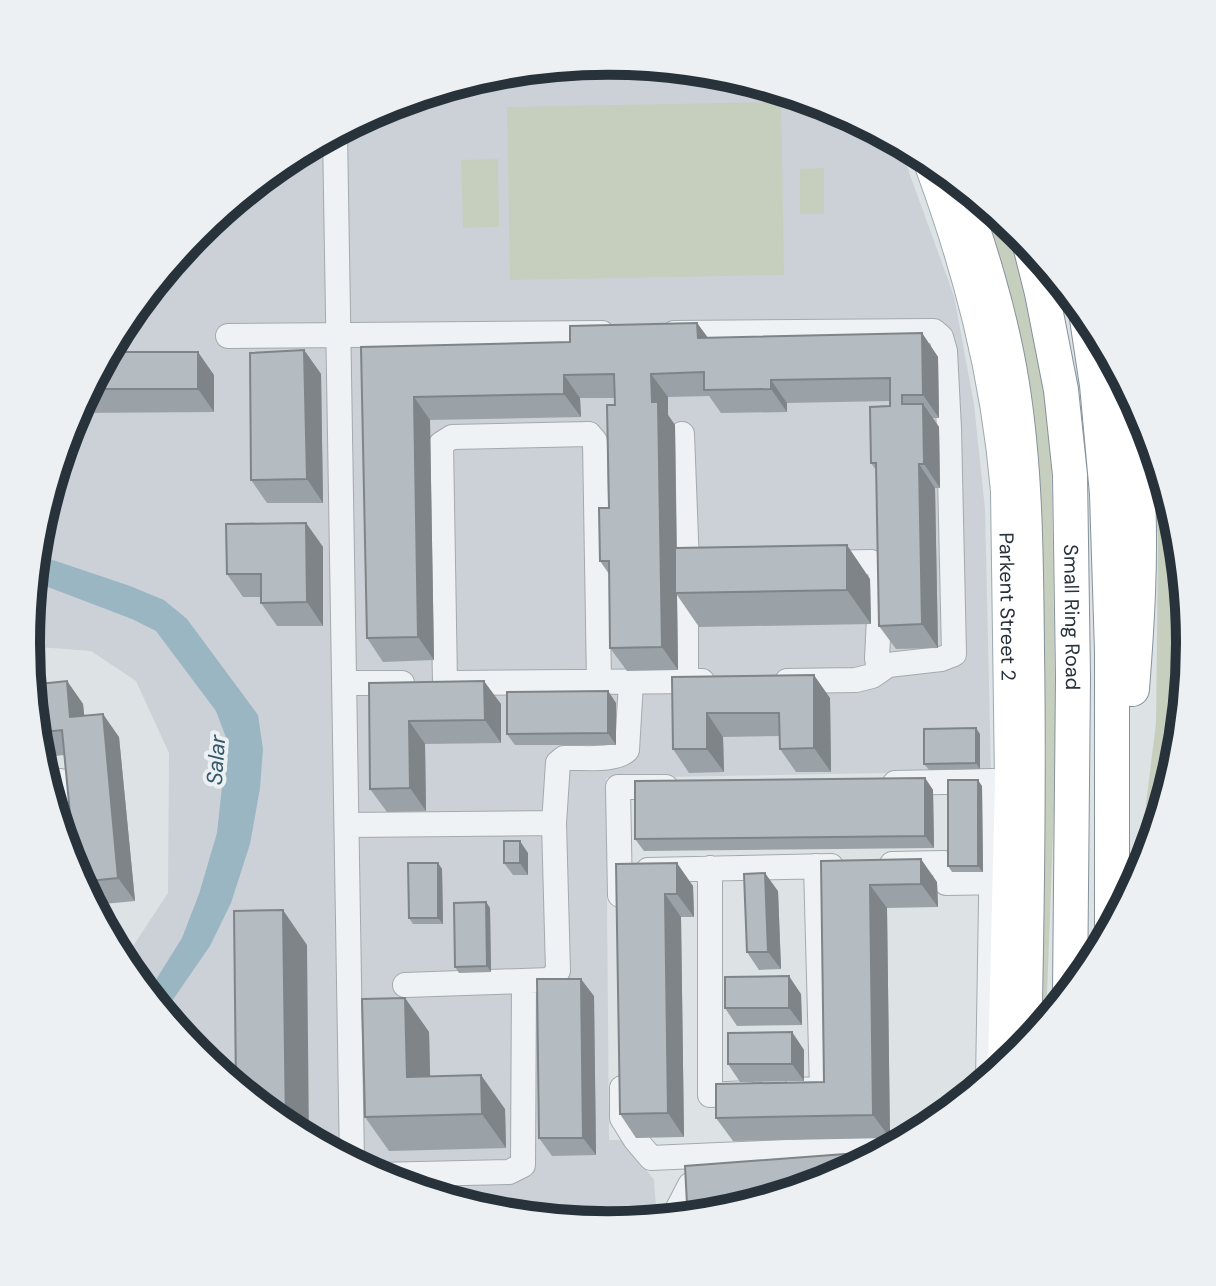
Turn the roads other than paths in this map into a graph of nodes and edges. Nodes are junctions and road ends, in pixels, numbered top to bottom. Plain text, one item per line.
1 (335, 145) edge
2 (935, 179) edge
3 (963, 199) edge
4 (1036, 269) edge
5 (620, 333) edge
6 (651, 333) edge
7 (228, 336) dead end
8 (1091, 344) edge
9 (1133, 425) edge
10 (682, 434) dead end
11 (810, 563) edge
12 (879, 671) junction
13 (686, 681) junction
14 (717, 681) edge
15 (763, 681) edge
16 (599, 682) junction
17 (631, 682) junction
18 (344, 683) junction
19 (445, 683) junction
20 (57, 781) edge
21 (868, 783) edge
22 (696, 786) edge
23 (63, 803) edge
24 (554, 823) junction
25 (347, 825) junction
26 (816, 866) junction
27 (710, 868) junction
28 (645, 870) edge
29 (1018, 882) junction
30 (1113, 902) edge
31 (1112, 904) edge
32 (620, 913) edge
33 (1070, 973) edge
34 (524, 981) junction
35 (405, 985) dead end
36 (1023, 1031) edge
37 (1004, 1050) edge
38 (988, 1065) edge
39 (622, 1071) edge
40 (866, 1148) edge
41 (352, 1149) edge
42 (407, 1174) edge
43 (737, 1181) edge
44 (679, 1206) edge

1 - 18 lane
2 - 29 main road, Parkent Street 2
3 - 29 highway
4 - 33 highway, Small Ring Road
5 - 7 lane
6 - 12 lane
8 - 31 highway, Small Ring Road
9 - 30 highway
10 - 13 lane
11 - 12 lane
12 - 15 lane
13 - 14 lane
13 - 17 lane
16 - 17 lane
16 - 19 lane
16 - 19 lane
17 - 24 lane
18 - 19 lane
18 - 25 lane
20 - 23 lane
21 - 38 lane
22 - 32 lane
24 - 25 lane
24 - 34 lane
25 - 41 lane
26 - 27 lane
26 - 27 lane
26 - 29 lane
27 - 28 lane
29 - 36 highway
29 - 37 main road, Parkent Street 2
34 - 35 lane
34 - 42 lane
39 - 40 lane
43 - 44 lane

